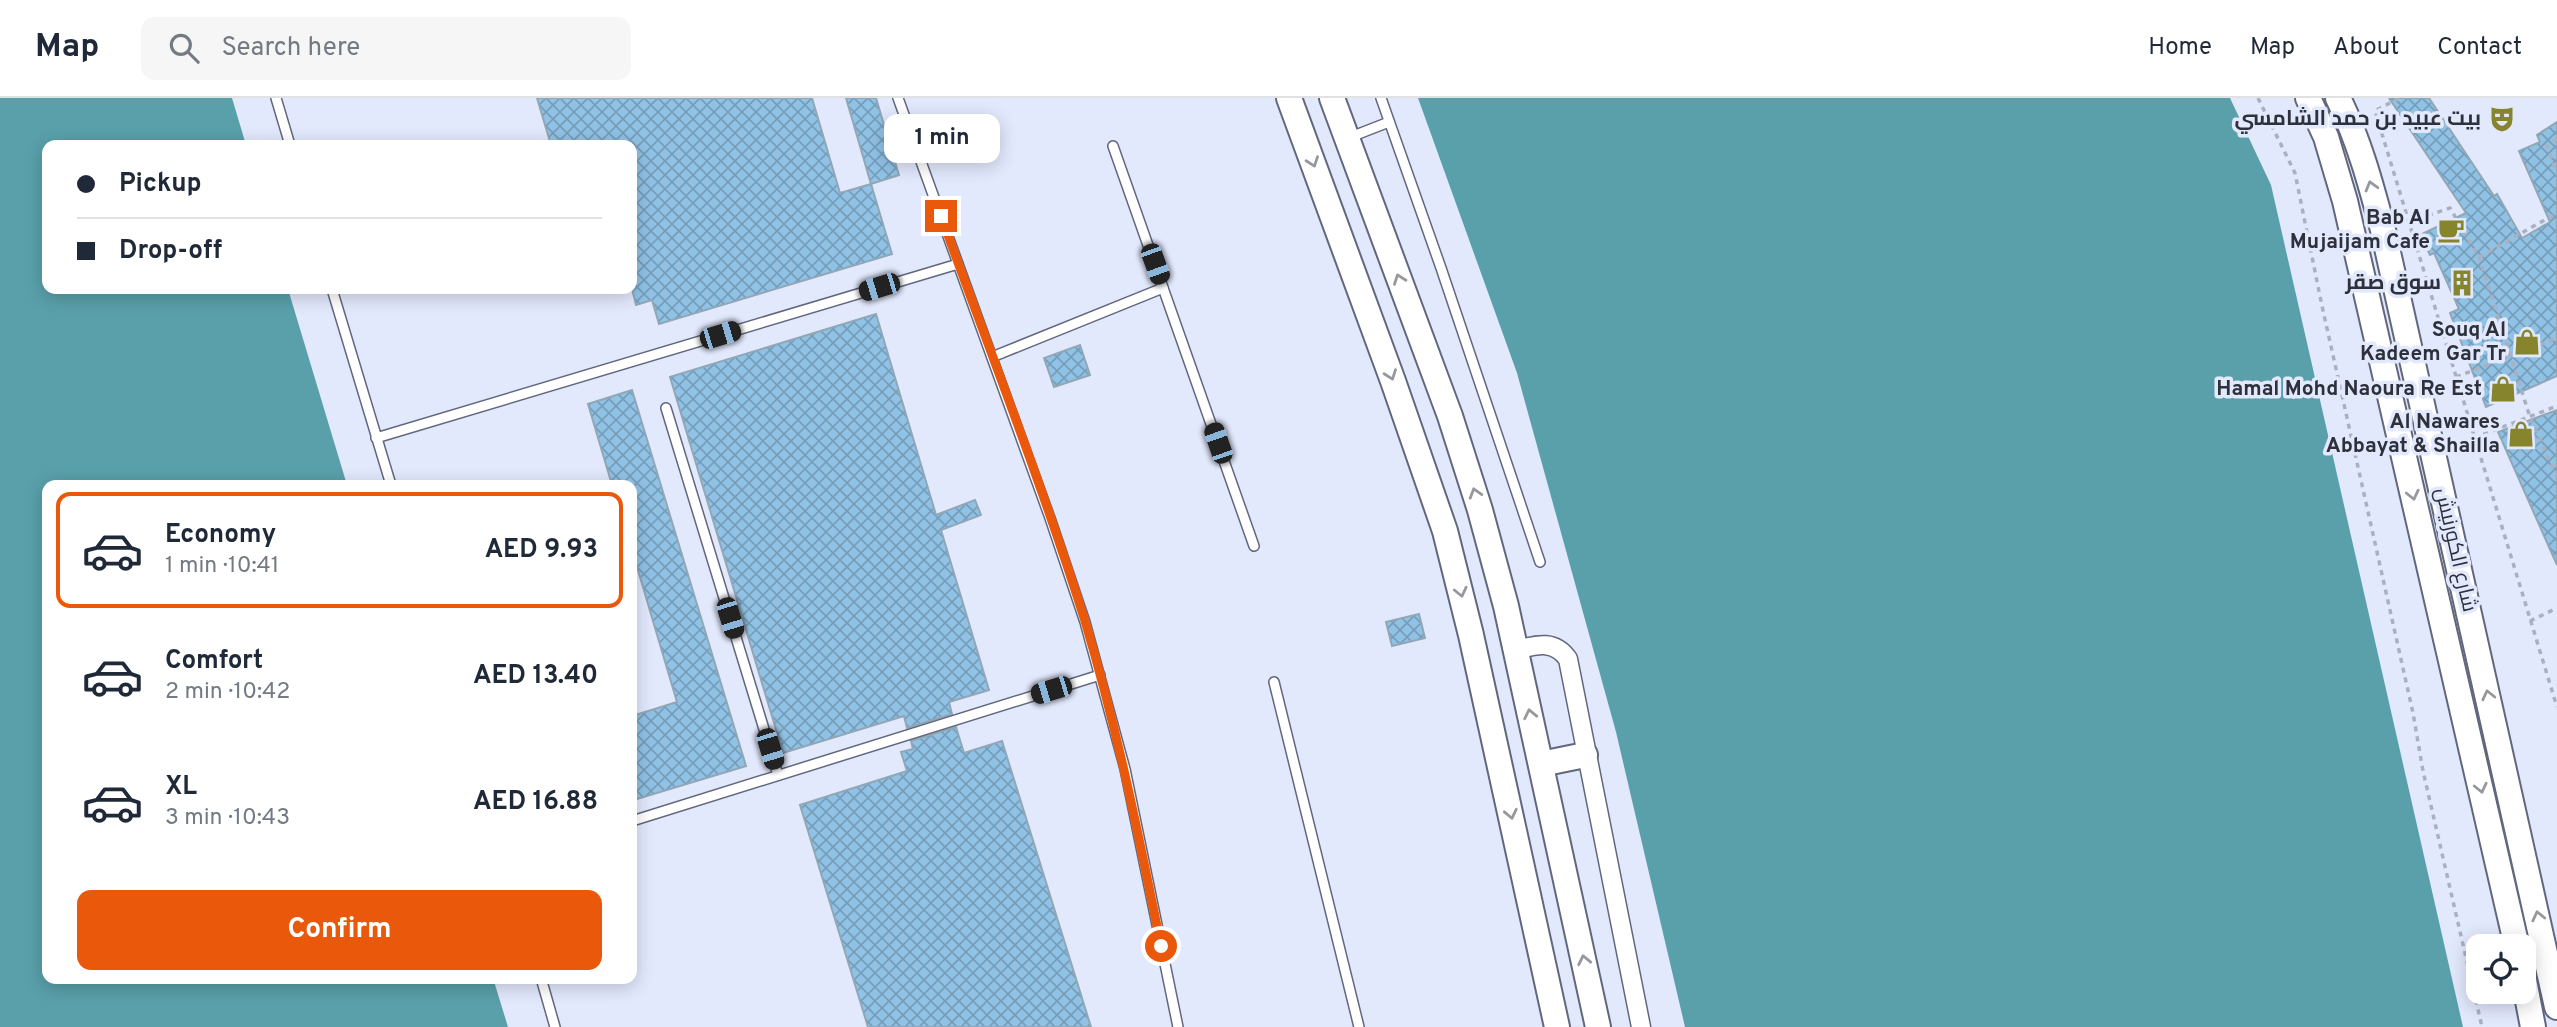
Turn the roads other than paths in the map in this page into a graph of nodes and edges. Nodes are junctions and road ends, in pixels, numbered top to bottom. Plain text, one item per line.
1 (276, 98) edge
2 (898, 98) edge
3 (1289, 98) edge
4 (1332, 98) edge
5 (1381, 98) edge
6 (2308, 98) edge
7 (2338, 98) edge
8 (1389, 122) junction
9 (1347, 139) junction
10 (289, 140) edge
11 (1113, 146) dead end
12 (958, 264) junction
13 (1163, 288) junction
14 (333, 294) edge
15 (992, 357) junction
16 (666, 408) dead end
17 (376, 438) junction
18 (389, 480) edge
19 (1254, 546) dead end
20 (1540, 562) dead end
21 (1516, 650) junction
22 (1100, 675) junction
23 (1274, 682) dead end
24 (1585, 755) junction
25 (1541, 764) junction
26 (778, 775) junction
27 (637, 819) edge
28 (2514, 934) edge
29 (543, 984) edge
30 (2529, 1004) edge
31 (2557, 1007) edge
32 (555, 1027) edge
33 (1178, 1027) edge
34 (1359, 1027) edge
35 (1558, 1027) edge
36 (1598, 1027) edge
37 (1641, 1027) edge
38 (2533, 1027) edge

1 - 10 lane
2 - 12 lane
3 -> 35 street
4 - 9 street
5 - 8 lane
6 -> 28 street, شارع الكورنيش
31 -> 7 street, شارع الكورنيش
8 - 9 lane
8 - 20 lane
21 -> 9 street
11 - 13 lane
12 - 15 lane
12 - 17 lane
13 - 15 lane
13 - 19 lane
14 - 17 lane
15 - 22 lane
16 - 26 lane
17 - 18 lane
21 - 24 street
25 -> 21 street
22 - 26 lane
22 - 33 lane
23 - 34 lane
24 - 25 street
24 - 37 street
36 -> 25 street
26 - 27 lane
29 - 32 lane
30 - 38 street

